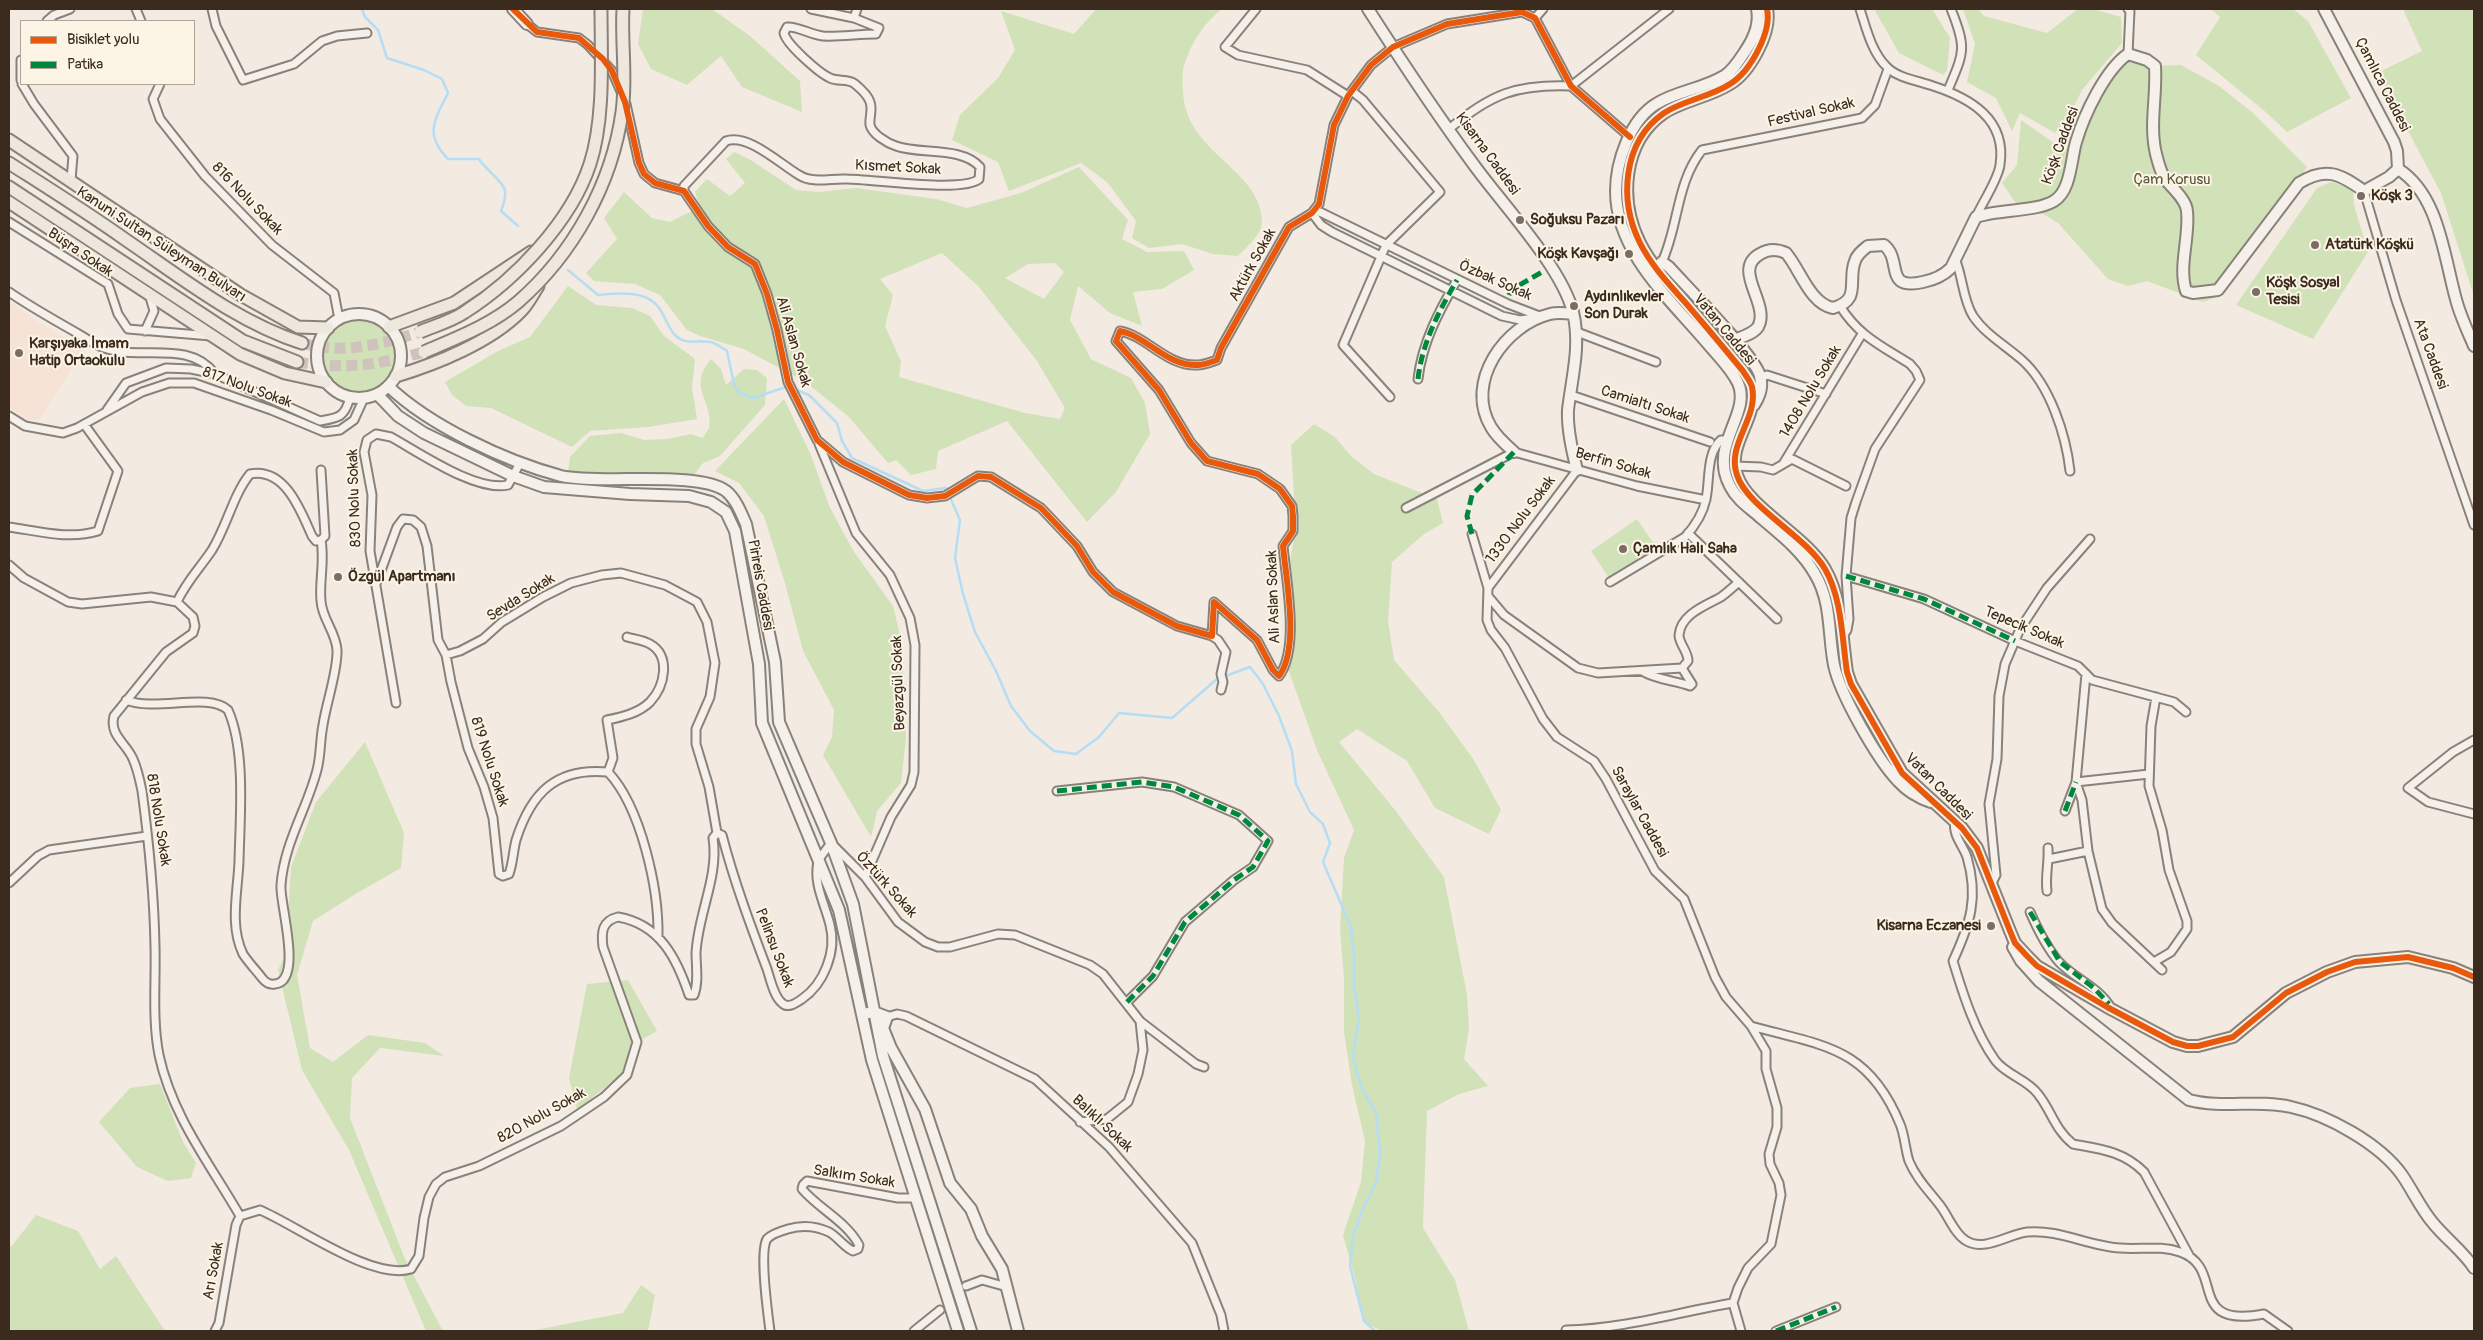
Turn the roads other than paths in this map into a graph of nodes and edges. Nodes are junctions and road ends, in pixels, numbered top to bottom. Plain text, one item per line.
1 (70, 9) edge
2 (212, 9) edge
3 (513, 9) edge
4 (601, 9) edge
5 (623, 9) edge
6 (811, 9) edge
7 (858, 9) edge
8 (1256, 9) edge
9 (1368, 9) edge
10 (1543, 9) edge
11 (1669, 9) edge
12 (1757, 9) edge
13 (1767, 9) edge
14 (1860, 9) edge
15 (1951, 9) edge
16 (2128, 9) edge
17 (2324, 9) edge
18 (854, 18) junction
19 (1535, 18) junction
20 (48, 20) edge
21 (527, 24) joint
22 (367, 34) dead end
23 (1392, 47) junction
24 (2128, 54) junction
25 (1888, 69) junction
26 (24, 85) edge
27 (160, 85) edge
28 (1570, 86) junction
29 (1948, 90) junction
30 (1350, 93) junction
31 (1449, 128) junction
32 (1630, 137) junction
33 (9, 140) edge
34 (9, 163) edge
35 (2398, 169) junction
36 (71, 180) junction
37 (9, 187) edge
38 (684, 191) junction
39 (2364, 191) junction
40 (9, 202) edge
41 (1312, 213) junction
42 (1976, 217) junction
43 (9, 222) edge
44 (1386, 244) junction
45 (539, 247) junction
46 (1381, 256) junction
47 (1956, 261) junction
48 (552, 265) junction
49 (1656, 268) junction
50 (1458, 280) junction
51 (1451, 291) junction
52 (9, 292) edge
53 (149, 294) junction
54 (1840, 306) junction
55 (1573, 314) junction
56 (1542, 317) junction
57 (339, 319) junction
58 (389, 327) junction
59 (328, 328) junction
60 (1120, 330) joint
61 (145, 331) junction
62 (420, 332) tunnel mouth
63 (1577, 332) junction
64 (1862, 334) junction
65 (212, 336) junction
66 (1734, 340) junction
67 (302, 343) tunnel mouth
68 (2474, 346) edge
69 (424, 352) tunnel mouth
70 (297, 362) tunnel mouth
71 (1656, 362) dead end
72 (215, 374) junction
73 (396, 376) junction
74 (1760, 377) junction
75 (1418, 379) dead end
76 (326, 382) junction
77 (388, 386) junction
78 (377, 394) junction
79 (1826, 394) junction
80 (1571, 395) junction
81 (1390, 397) dead end
82 (350, 398) junction
83 (364, 398) junction
84 (106, 412) junction
85 (1750, 413) junction
86 (9, 416) edge
87 (84, 424) junction
88 (817, 440) junction
89 (1727, 440) junction
90 (1710, 442) dead end
91 (1514, 452) junction
92 (520, 463) junction
93 (1783, 464) junction
94 (1735, 466) junction
95 (321, 470) dead end
96 (1577, 470) junction
97 (2070, 471) dead end
98 (513, 476) junction
99 (1846, 486) dead end
100 (1706, 500) junction
101 (1406, 508) dead end
102 (2474, 525) edge
103 (9, 526) edge
104 (1688, 533) junction
105 (1472, 534) dead end
106 (2090, 538) dead end
107 (321, 540) junction
108 (9, 565) edge
109 (1846, 576) junction
110 (1610, 582) dead end
111 (1739, 582) junction
112 (376, 584) junction
113 (1488, 588) junction
114 (1488, 596) junction
115 (177, 602) junction
116 (1777, 619) dead end
117 (1212, 636) junction
118 (627, 637) dead end
119 (1842, 638) junction
120 (2015, 641) junction
121 (446, 655) junction
122 (1682, 668) junction
123 (1642, 671) junction
124 (2086, 674) junction
125 (1221, 690) dead end
126 (2156, 697) junction
127 (126, 700) junction
128 (396, 703) dead end
129 (2186, 712) dead end
130 (2474, 740) edge
131 (608, 772) junction
132 (2149, 774) junction
133 (2076, 782) junction
134 (1057, 791) dead end
135 (1934, 803) junction
136 (2065, 810) dead end
137 (2474, 814) edge
138 (1956, 821) junction
139 (717, 833) junction
140 (147, 836) junction
141 (830, 843) junction
142 (2048, 848) dead end
143 (2088, 851) junction
144 (2049, 859) junction
145 (818, 860) junction
146 (865, 877) junction
147 (9, 883) edge
148 (1991, 885) junction
149 (2047, 890) dead end
150 (2030, 912) dead end
151 (2010, 931) junction
152 (658, 937) junction
153 (2154, 962) junction
154 (2162, 970) dead end
155 (2474, 977) edge
156 (1127, 1002) junction
157 (2112, 1010) junction
158 (874, 1012) junction
159 (862, 1015) junction
160 (887, 1017) junction
161 (1140, 1021) junction
162 (1751, 1026) junction
163 (1204, 1067) dead end
164 (1080, 1122) junction
165 (916, 1198) junction
166 (240, 1216) junction
167 (2190, 1257) junction
168 (2474, 1268) edge
169 (966, 1286) dead end
170 (1008, 1287) junction
171 (1733, 1303) junction
172 (1836, 1307) dead end
173 (940, 1310) dead end
174 (1566, 1330) dead end
175 (215, 1331) edge
176 (770, 1331) edge
177 (914, 1331) edge
178 (958, 1331) edge
179 (970, 1331) edge
180 (1018, 1331) edge
181 (1224, 1331) edge
182 (1741, 1331) edge
183 (1776, 1331) edge
184 (2288, 1331) edge

1 - 20 street
2 - 22 street
3 - 21 street
4 - 45 main road, bridge
5 - 48 main road, bridge
6 - 18 street
7 - 18 street
8 - 30 street
9 - 23 street, Kisarna Caddesi
10 - 19 street
11 - 28 street
12 - 32 street, Vatan Caddesi
13 - 49 street, Vatan Caddesi
14 - 25 street
15 - 29 street
16 - 24 street
17 - 35 street, Çamlıca Caddesi
18 - 38 street, Kısmet Sokak
19 - 23 street
19 - 28 street
21 - 38 street
23 - 30 street
23 - 31 street, Kisarna Caddesi
24 - 39 street
24 - 42 street, Köşk Caddesi
25 - 29 street
25 - 49 street, Festival Sokak
26 - 36 street
27 - 57 street, 816 Nolu Sokak
28 - 31 street
28 - 32 street
29 - 42 street
30 - 41 street
30 - 44 street
31 - 55 street, Kisarna Caddesi
32 - 49 street, Vatan Caddesi
33 - 36 main road
34 - 67 main road, Kanuni Sultan Süleyman Bulvarı
35 - 39 street
35 - 68 street
36 - 59 main road
37 - 70 main road
38 - 88 street, Ali Aslan Sokak
39 - 102 street, Ata Caddesi
40 - 53 main road
41 - 44 street, Özbak Sokak
41 - 46 street, Özbak Sokak
41 - 60 street, Aktürk Sokak
42 - 47 street
43 - 61 street, Büşra Sokak
44 - 46 street
44 - 50 street, Özbak Sokak
45 - 58 main road, bridge
45 - 62 main road, bridge
46 - 51 street, Özbak Sokak
46 - 81 street
47 - 54 street
47 - 97 street
48 - 69 main road, bridge
48 - 73 main road, bridge
49 - 66 street
49 - 85 street, Vatan Caddesi
49 - 89 street, Vatan Caddesi
50 - 51 street
50 - 56 street, Özbak Sokak
51 - 56 street, Özbak Sokak
51 - 75 street
52 - 72 street
53 - 61 street
53 - 65 main road
54 - 64 street
54 - 66 street
55 - 56 street
55 - 63 street, Kisarna Caddesi
56 - 91 street
57 - 58 street
57 - 59 street
58 - 73 street
59 - 76 street
60 - 117 street, Ali Aslan Sokak
61 - 65 street, Büşra Sokak
63 - 71 street
63 - 80 street, Kisarna Caddesi
64 - 79 street, 1408 Nolu Sokak
64 - 109 street
65 - 76 main road
66 - 74 street
72 - 82 street, 817 Nolu Sokak
72 - 84 street, 817 Nolu Sokak
73 - 77 street
74 - 79 street
74 - 85 street
76 - 82 street
77 - 78 street
77 - 92 street, Pirireis Caddesi
78 - 83 street
78 - 98 street, Pirireis Caddesi
79 - 93 street, 1408 Nolu Sokak
80 - 90 street, Camialtı Sokak
80 - 96 street, Kisarna Caddesi
82 - 83 street
83 - 84 street, 817 Nolu Sokak
84 - 87 street, 817 Nolu Sokak
85 - 94 street, Vatan Caddesi
86 - 87 street, 817 Nolu Sokak
87 - 103 street
88 - 117 street, Ali Aslan Sokak
88 - 146 street, Beyazgül Sokak
89 - 94 street
89 - 100 street
89 - 135 street, Vatan Caddesi
91 - 96 street, Berfin Sokak
91 - 101 street
92 - 98 street
92 - 141 street, Pirireis Caddesi
93 - 94 street
93 - 99 street
94 - 119 street, Vatan Caddesi
95 - 107 street
96 - 100 street, Berfin Sokak
96 - 113 street, 1330 Nolu Sokak
98 - 112 street, 830 Nolu Sokak
98 - 145 street, Pirireis Caddesi
100 - 104 street
104 - 110 street
104 - 111 street
105 - 113 street, Saraylar Caddesi
106 - 120 street
107 - 115 street
107 - 127 street
108 - 115 street
109 - 119 street
109 - 120 street, Tepecik Sokak
111 - 116 street
111 - 122 street
112 - 121 street, 819 Nolu Sokak
112 - 128 street, 830 Nolu Sokak
113 - 114 street, Saraylar Caddesi
114 - 123 street
114 - 162 street, Saraylar Caddesi
115 - 127 street, 818 Nolu Sokak
117 - 125 street
118 - 131 street
119 - 135 street, Vatan Caddesi
120 - 124 street, Tepecik Sokak
120 - 148 street
121 - 131 street, 819 Nolu Sokak
121 - 139 street, Sevda Sokak
122 - 123 street
122 - 123 street
124 - 126 street, Tepecik Sokak
124 - 133 street
126 - 129 street, Tepecik Sokak
126 - 132 street
127 - 140 street, 818 Nolu Sokak
130 - 137 street
131 - 152 street
132 - 133 street
132 - 153 street
133 - 136 street
133 - 143 street
134 - 156 street
135 - 138 street, Vatan Caddesi
138 - 148 street, Vatan Caddesi
138 - 167 street
139 - 145 street, Pelinsu Sokak
139 - 152 street, 820 Nolu Sokak
140 - 147 street
140 - 166 street, 818 Nolu Sokak
141 - 145 street
141 - 146 street, Öztürk Sokak
141 - 158 street, Pirireis Caddesi
142 - 144 street
143 - 144 street
143 - 153 street
144 - 149 street
145 - 159 street, Pirireis Caddesi
146 - 156 street, Öztürk Sokak
148 - 151 street, Vatan Caddesi
150 - 157 street
151 - 157 street, Vatan Caddesi
151 - 168 street
152 - 166 street, 820 Nolu Sokak
153 - 154 street
155 - 157 street, Vatan Caddesi
156 - 161 street, Öztürk Sokak
158 - 159 street
158 - 160 street
158 - 179 street, Pirireis Caddesi
159 - 165 street, Pirireis Caddesi
160 - 164 street, Balıklı Sokak
160 - 170 street
161 - 163 street, Öztürk Sokak
161 - 164 street
162 - 167 street
162 - 171 street, Saraylar Caddesi
164 - 181 street, Balıklı Sokak
165 - 176 street, Salkım Sokak
165 - 178 street, Pirireis Caddesi
166 - 175 street, Arı Sokak
167 - 184 street
169 - 170 street
170 - 180 street
171 - 174 street
171 - 182 street
172 - 183 street
173 - 177 street

